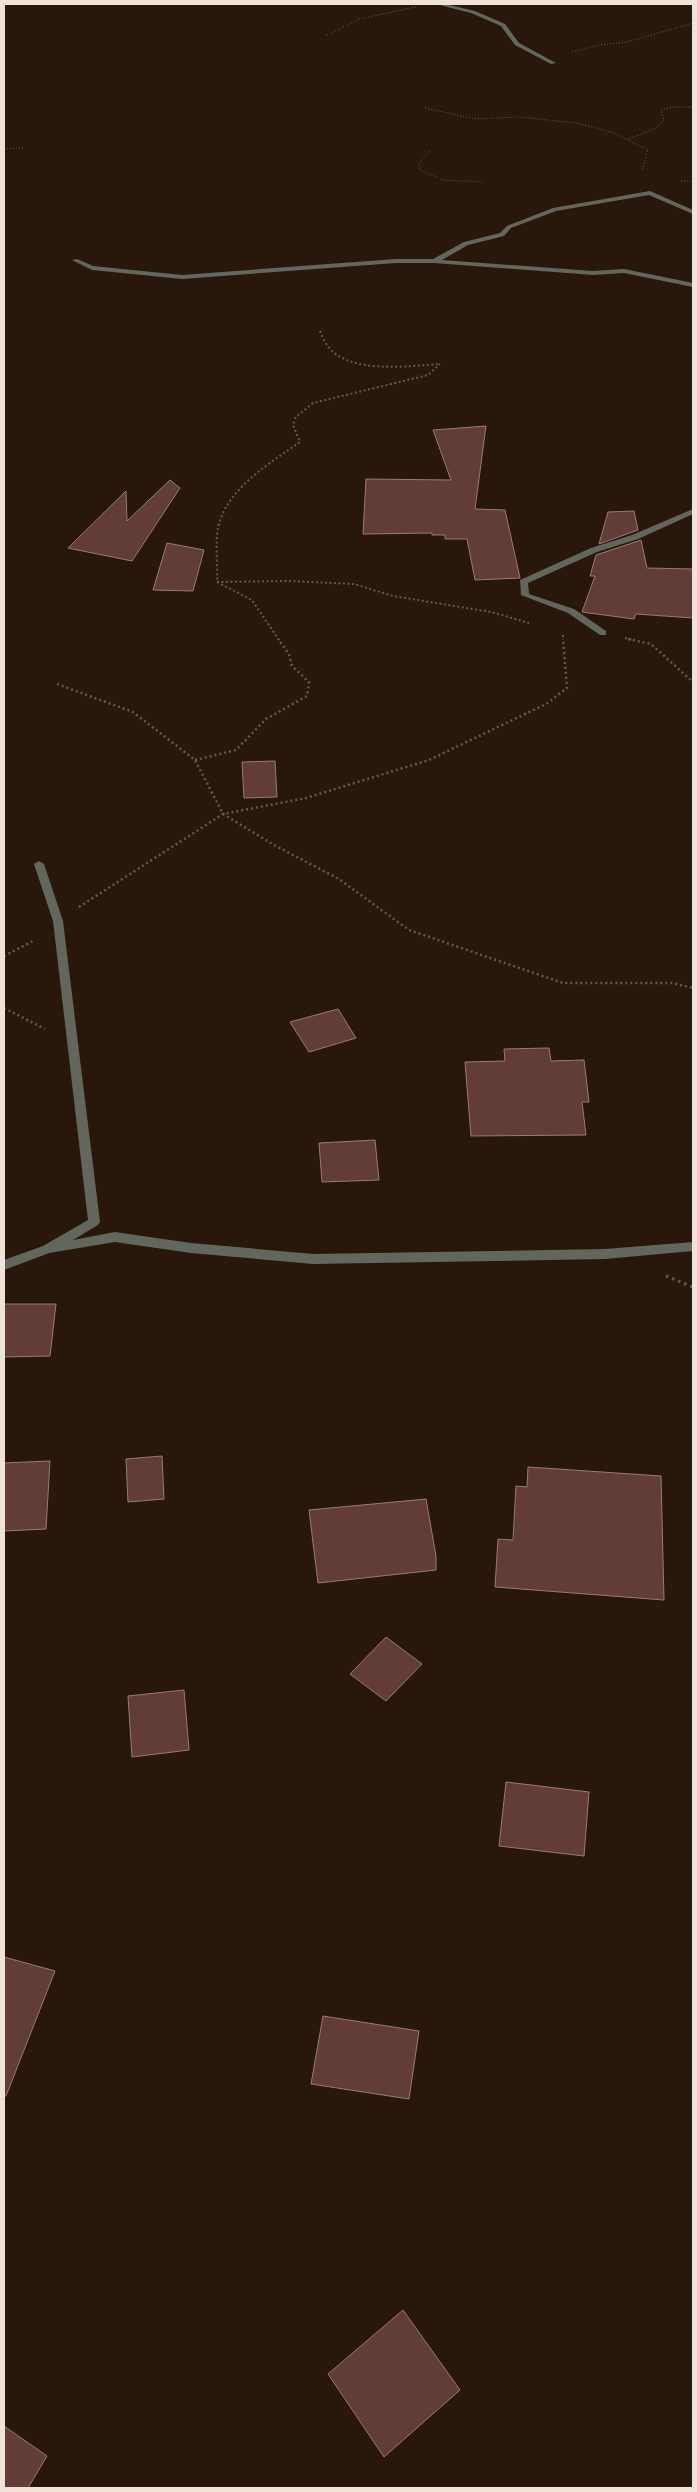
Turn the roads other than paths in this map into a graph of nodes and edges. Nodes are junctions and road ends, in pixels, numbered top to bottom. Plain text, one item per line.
1 (439, 4) edge
2 (553, 63) dead end
3 (693, 212) edge
4 (75, 260) dead end
5 (434, 261) junction
6 (693, 285) edge
7 (693, 511) edge
8 (603, 633) road end
9 (39, 864) dead end
10 (693, 1248) edge
11 (47, 1249) junction
12 (4, 1265) edge

1 - 2 street
3 - 5 street
4 - 5 street
5 - 6 street
7 - 8 street
9 - 11 street
10 - 11 street
11 - 12 street

